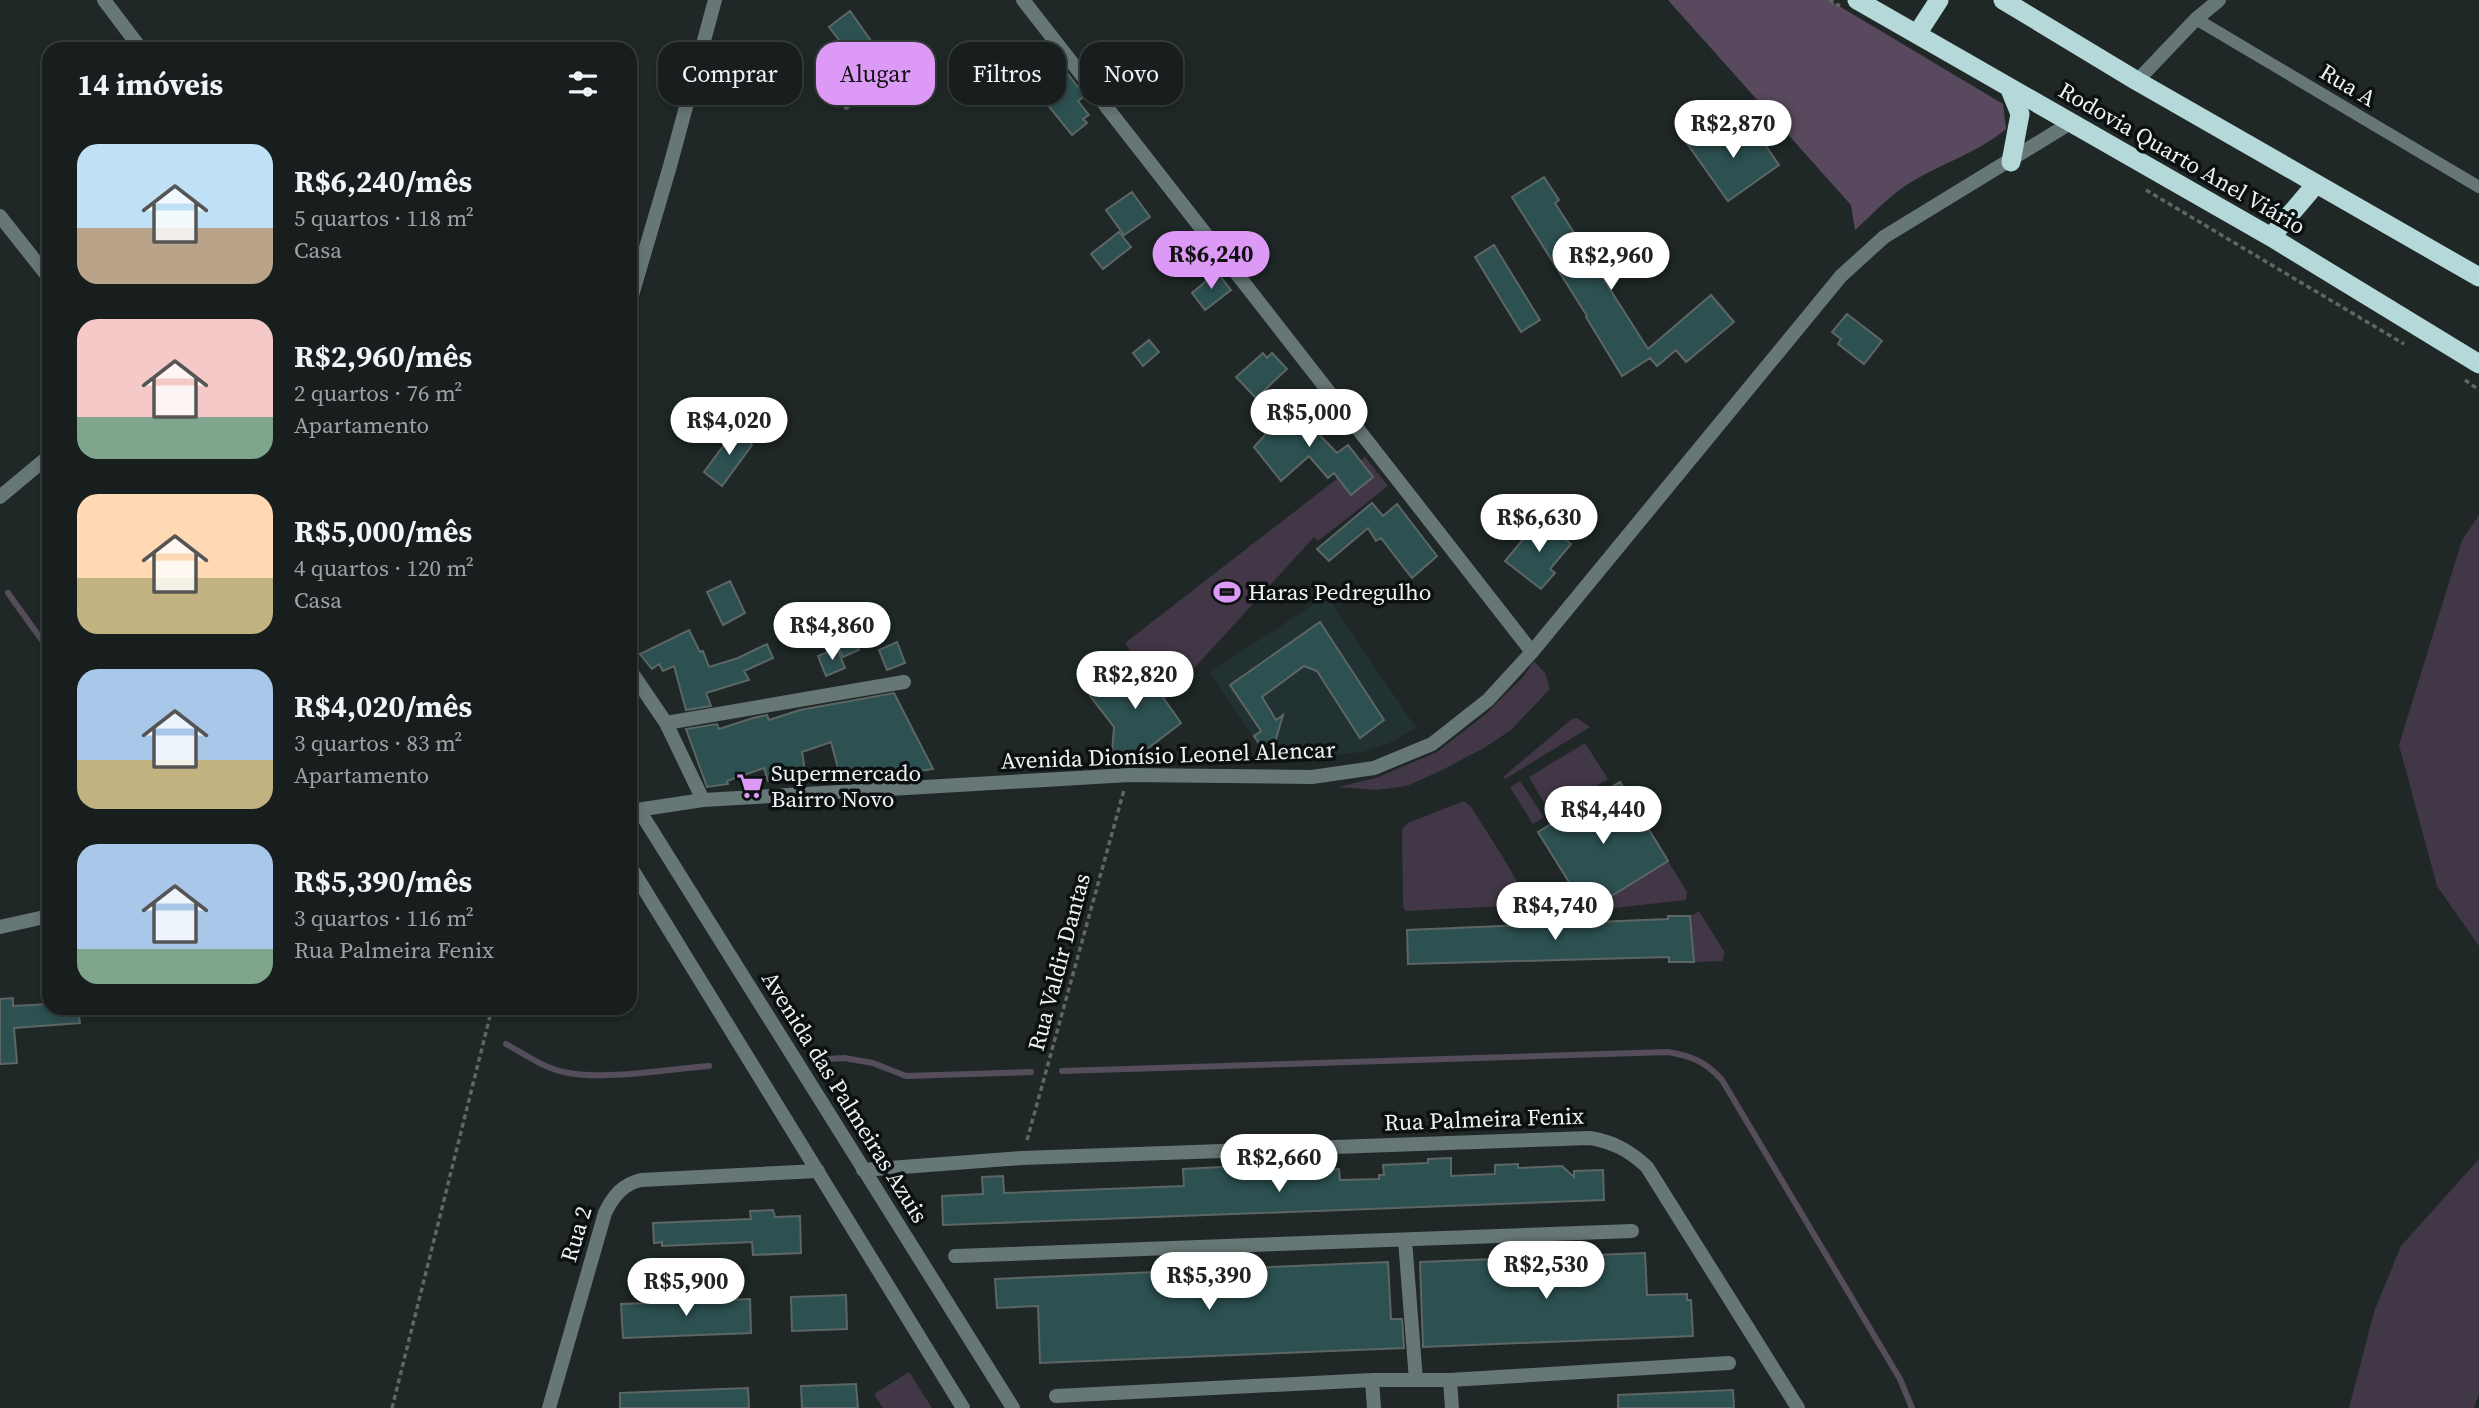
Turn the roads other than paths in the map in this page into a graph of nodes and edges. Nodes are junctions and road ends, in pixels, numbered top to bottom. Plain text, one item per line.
1 (104, 0) edge
2 (715, 0) edge
3 (1023, 0) edge
4 (1857, 0) edge
5 (1939, 0) edge
6 (2003, 0) edge
7 (2219, 0) edge
8 (2196, 19) junction
9 (1917, 34) junction
10 (136, 42) edge
11 (2137, 82) junction
12 (2009, 87) junction
13 (2072, 122) junction
14 (2011, 162) junction
15 (2316, 184) junction
16 (2479, 187) edge
17 (0, 216) edge
18 (2271, 237) junction
19 (42, 269) edge
20 (2479, 277) edge
21 (637, 278) edge
22 (2479, 364) edge
23 (42, 462) edge
24 (0, 497) edge
25 (1532, 652) junction
26 (637, 680) edge
27 (904, 682) dead end
28 (666, 723) junction
29 (703, 800) junction
30 (637, 811) edge
31 (637, 814) edge
32 (637, 877) edge
33 (42, 918) edge
34 (0, 927) edge
35 (863, 1170) junction
36 (818, 1171) junction
37 (1632, 1231) dead end
38 (1405, 1240) junction
39 (955, 1256) dead end
40 (1729, 1363) dead end
41 (1372, 1380) junction
42 (1416, 1380) junction
43 (1450, 1380) junction
44 (1056, 1396) dead end
45 (549, 1408) edge
46 (963, 1408) edge
47 (1013, 1408) edge
48 (1374, 1408) edge
49 (1452, 1408) edge
50 (1798, 1408) edge

1 - 10 street
2 - 21 street
3 - 25 street
4 - 9 highway, Rodovia Quarto Anel Viário
5 - 9 highway
6 - 11 highway, Rodovia Quarto Anel Viário
7 - 8 street
8 - 11 street
8 - 16 lane, Rua A
9 - 12 highway, Rodovia Quarto Anel Viário
11 - 15 highway, Rodovia Quarto Anel Viário
12 - 13 highway, Rodovia Quarto Anel Viário
12 - 14 highway
13 - 14 street, Avenida Dionísio Leonel Alencar
13 - 18 highway, Rodovia Quarto Anel Viário
14 - 25 street, Avenida Dionísio Leonel Alencar
15 - 18 highway
15 - 20 highway, Rodovia Quarto Anel Viário
17 - 19 street
18 - 22 highway, Rodovia Quarto Anel Viário
23 - 24 street
25 - 29 street, Avenida Dionísio Leonel Alencar
26 - 28 street
27 - 28 street
28 - 29 street
29 - 30 street, Avenida Dionísio Leonel Alencar
31 - 35 street, Avenida das Palmeiras Azuis
32 - 36 street
33 - 34 street
35 - 47 street, Avenida das Palmeiras Azuis
35 - 50 street, Rua Palmeira Fenix
36 - 45 street, Rua 2
36 - 46 street
37 - 38 street
38 - 39 street
38 - 42 street
40 - 43 street
41 - 42 street
41 - 44 street
41 - 48 street
42 - 43 street
43 - 49 street

